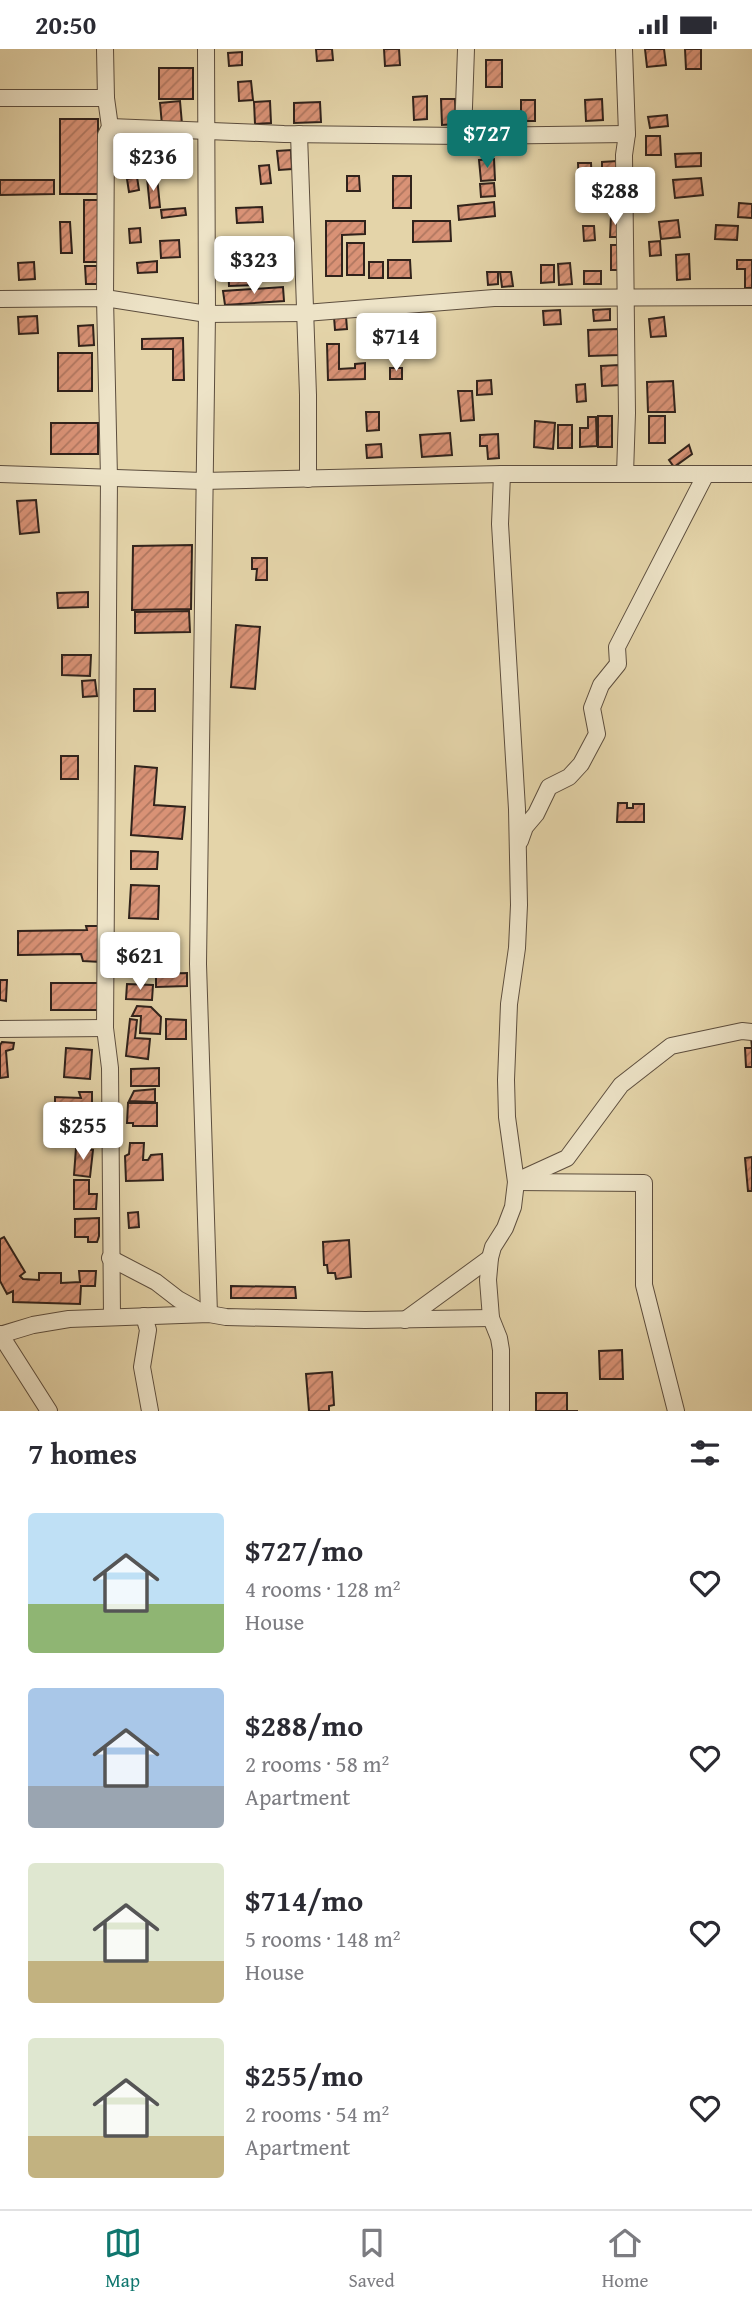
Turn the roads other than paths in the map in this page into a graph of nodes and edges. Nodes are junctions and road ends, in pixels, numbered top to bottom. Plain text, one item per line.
1 (105, 49) edge
2 (206, 49) edge
3 (466, 49) edge
4 (624, 49) edge
5 (0, 98) edge
6 (106, 99) junction
7 (110, 127) junction
8 (207, 130) junction
9 (299, 134) junction
10 (626, 134) junction
11 (463, 136) junction
12 (752, 297) edge
13 (627, 298) junction
14 (0, 299) edge
15 (105, 299) junction
16 (305, 313) junction
17 (207, 314) junction
18 (0, 474) edge
19 (502, 474) junction
20 (625, 474) junction
21 (706, 474) junction
22 (752, 474) edge
23 (109, 478) junction
24 (308, 479) junction
25 (203, 481) junction
26 (518, 846) junction
27 (105, 1028) junction
28 (0, 1029) edge
29 (752, 1032) edge
30 (516, 1182) junction
31 (110, 1258) junction
32 (490, 1258) junction
33 (207, 1314) junction
34 (144, 1316) junction
35 (112, 1317) junction
36 (491, 1318) junction
37 (405, 1320) junction
38 (0, 1334) edge
39 (49, 1411) edge
40 (150, 1411) edge
41 (501, 1411) edge
42 (676, 1411) edge

1 - 6 street
2 - 8 street
3 - 11 street
4 - 10 street
5 - 6 street
6 - 7 street
7 - 8 street
7 - 15 street
8 - 9 street
8 - 17 street
9 - 11 street
9 - 16 street
10 - 11 street
10 - 13 street
12 - 13 street
13 - 16 street
13 - 20 street
14 - 15 street
15 - 17 street
15 - 23 street
16 - 17 street
16 - 24 street
17 - 25 street
18 - 23 street
19 - 20 street
19 - 24 street
19 - 26 street
20 - 21 street
21 - 22 street
21 - 26 street
23 - 25 street
23 - 27 street
24 - 25 street
25 - 33 street
26 - 30 street
27 - 28 street
27 - 31 street
29 - 30 street
30 - 32 street
30 - 42 street
31 - 33 street
31 - 35 street
32 - 36 street
32 - 37 street
33 - 34 street
33 - 37 street
34 - 35 street
34 - 40 street
35 - 38 street
36 - 37 street
36 - 41 street
38 - 39 street

